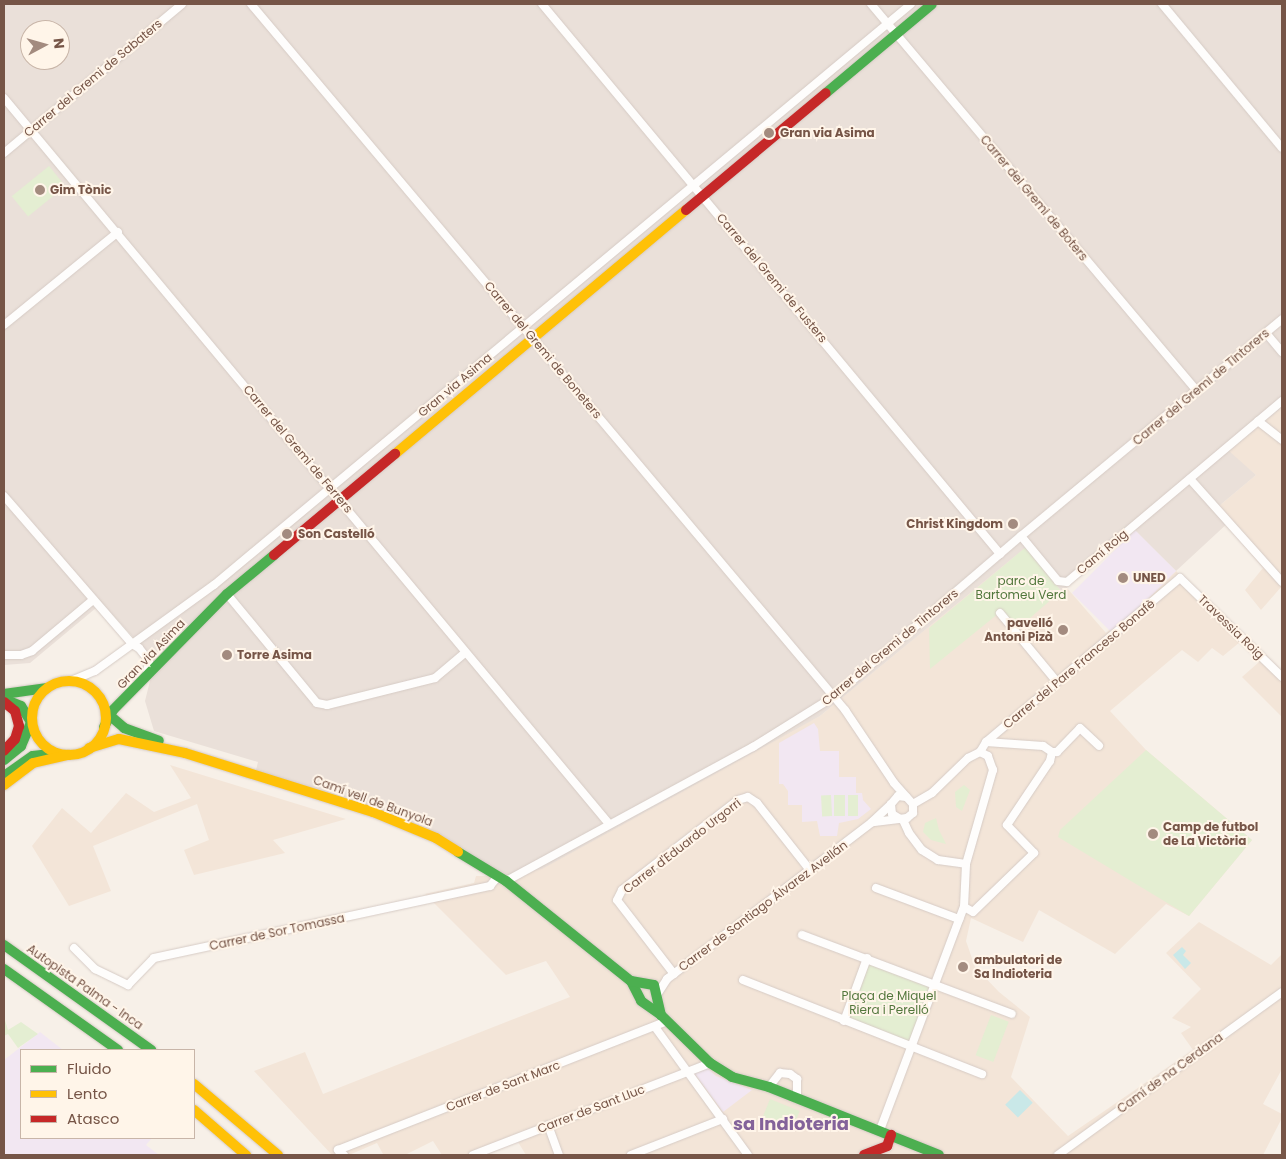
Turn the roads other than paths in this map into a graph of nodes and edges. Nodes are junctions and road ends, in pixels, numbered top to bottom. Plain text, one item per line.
1 (182, 4) edge
2 (251, 4) edge
3 (542, 4) edge
4 (871, 4) edge
5 (911, 4) edge
6 (932, 4) edge
7 (1162, 4) edge
8 (887, 24) junction
9 (896, 34) junction
10 (4, 98) edge
11 (31, 130) junction
12 (1282, 148) edge
13 (4, 153) edge
14 (693, 184) junction
15 (703, 196) junction
16 (118, 232) junction
17 (1282, 319) edge
18 (4, 326) edge
19 (524, 326) junction
20 (1266, 333) junction
21 (533, 336) junction
22 (1282, 352) edge
23 (1197, 391) junction
24 (1282, 401) edge
25 (1258, 421) junction
26 (1282, 440) edge
27 (1190, 479) junction
28 (331, 488) junction
29 (4, 496) edge
30 (339, 498) junction
31 (1021, 536) junction
32 (1000, 554) junction
33 (1180, 578) joint
34 (1282, 582) edge
35 (227, 594) junction
36 (93, 600) junction
37 (1000, 613) dead end
38 (132, 644) junction
39 (465, 653) junction
40 (4, 655) edge
41 (147, 674) junction
42 (1282, 677) edge
43 (70, 681) junction
44 (1057, 682) junction
45 (49, 686) junction
46 (4, 694) edge
47 (833, 697) junction
48 (4, 701) edge
49 (103, 706) junction
50 (109, 716) junction
51 (32, 724) junction
52 (104, 727) junction
53 (986, 742) junction
54 (1098, 746) dead end
55 (89, 748) junction
56 (4, 751) edge
57 (980, 752) junction
58 (1052, 752) junction
59 (58, 753) junction
60 (185, 754) junction
61 (69, 755) junction
62 (4, 760) edge
63 (4, 776) edge
64 (894, 783) junction
65 (4, 784) edge
66 (906, 797) junction
67 (891, 802) junction
68 (913, 804) junction
69 (902, 820) junction
70 (872, 822) junction
71 (610, 824) junction
72 (966, 864) junction
73 (810, 870) junction
74 (502, 878) junction
75 (876, 888) dead end
76 (964, 907) junction
77 (959, 920) junction
78 (802, 935) dead end
79 (5, 945) edge
80 (74, 948) dead end
81 (867, 958) junction
82 (4, 969) edge
83 (671, 976) junction
84 (743, 980) dead end
85 (934, 984) junction
86 (644, 986) junction
87 (1282, 992) edge
88 (658, 996) junction
89 (647, 1004) junction
90 (1012, 1014) dead end
91 (664, 1018) junction
92 (844, 1021) junction
93 (655, 1027) junction
94 (910, 1046) junction
95 (117, 1049) edge
96 (151, 1049) edge
97 (710, 1063) junction
98 (688, 1071) junction
99 (982, 1074) dead end
100 (195, 1085) edge
101 (769, 1088) junction
102 (797, 1098) junction
103 (195, 1111) edge
104 (723, 1119) junction
105 (548, 1125) junction
106 (880, 1130) junction
107 (891, 1135) junction
108 (341, 1152) edge
109 (246, 1155) edge
110 (278, 1155) edge
111 (473, 1155) edge
112 (560, 1155) edge
113 (631, 1155) edge
114 (748, 1155) edge
115 (864, 1155) edge
116 (939, 1155) edge
117 (1058, 1155) edge

1 - 11 street, Carrer del Gremi de Sabaters
2 - 19 street, Carrer del Gremi de Boneters
3 - 14 street, Carrer del Gremi de Fusters
4 - 8 street, Carrer del Gremi de Boters
5 - 8 street, Gran via Asima
6 - 9 main road, Gran via Asima
7 - 12 street
8 - 9 street, Carrer del Gremi de Boters
8 - 14 street, Gran via Asima
9 - 15 main road, Gran via Asima
9 - 23 street, Carrer del Gremi de Boters
10 - 11 street, Carrer del Gremi de Ferrers
11 - 13 street, Carrer del Gremi de Sabaters
11 - 16 street, Carrer del Gremi de Ferrers
14 - 15 street, Carrer del Gremi de Fusters
14 - 19 street, Gran via Asima
15 - 21 main road, Gran via Asima
15 - 32 street, Carrer del Gremi de Fusters
16 - 18 street
16 - 28 street, Carrer del Gremi de Ferrers
17 - 20 street, Carrer del Gremi de Tintorers
19 - 21 street, Carrer del Gremi de Boneters
19 - 28 street, Gran via Asima
20 - 22 street
20 - 23 street, Carrer del Gremi de Tintorers
21 - 30 main road, Gran via Asima
21 - 47 street, Carrer del Gremi de Boneters
23 - 31 street, Carrer del Gremi de Tintorers
24 - 25 street, Camí Roig
25 - 26 street
25 - 27 street, Camí Roig
27 - 31 street, Camí Roig
27 - 34 street
28 - 30 street, Carrer del Gremi de Ferrers
28 - 38 street, Gran via Asima
29 - 36 street
30 - 35 main road, Gran via Asima
30 - 39 street, Carrer del Gremi de Ferrers
31 - 32 street, Carrer del Gremi de Tintorers
32 - 47 street, Carrer del Gremi de Tintorers
33 - 42 street, Travessia Roig
33 - 44 street, Carrer del Pare Francesc Bonafè
35 - 39 street
35 - 41 main road, Gran via Asima
36 - 38 street
36 - 40 street
37 - 44 street
38 - 41 street
38 - 43 street, Gran via Asima
39 - 71 street, Carrer del Gremi de Ferrers
41 - 50 main road, Gran via Asima
43 - 45 main road
43 - 49 main road
44 - 53 street, Carrer del Pare Francesc Bonafè
45 - 46 main road
45 - 51 main road
47 - 64 street, Carrer del Gremi de Boneters
47 - 71 street, Carrer del Gremi de Tintorers
48 - 51 main road
48 - 56 main road
49 - 50 main road
49 - 52 main road
50 - 52 main road, Gran via Asima
50 - 60 main road
51 - 59 main road
51 - 62 main road
52 - 55 main road
53 - 57 street, Carrer del Pare Francesc Bonafè
53 - 58 street
54 - 58 street
55 - 60 main road
55 - 61 main road
57 - 68 street
57 - 72 street
58 - 76 street
59 - 61 main road
59 - 63 main road
60 - 74 main road, Camí vell de Bunyola
61 - 65 main road
64 - 66 street
64 - 67 street
66 - 67 street
66 - 68 street
67 - 69 street
67 - 70 street, Carrer de Santiago Álvarez Avellán
68 - 69 street
69 - 70 street
69 - 72 street
70 - 73 street, Carrer de Santiago Álvarez Avellán
71 - 74 street, Carrer del Gremi de Tintorers
72 - 76 street
73 - 83 street, Carrer de Santiago Álvarez Avellán
73 - 83 street, Carrer d'Eduardo Urgorri
74 - 80 street, Carrer de Sor Tomassa
74 - 86 main road, Camí vell de Bunyola
75 - 77 street
76 - 77 street
77 - 85 street
78 - 81 street
79 - 96 main road, Autopista Palma - Inca
81 - 85 street
81 - 92 street
82 - 95 main road
83 - 86 street
83 - 88 street, Carrer de Santiago Álvarez Avellán
84 - 92 street
85 - 90 street
85 - 94 street
86 - 88 main road
86 - 89 main road
87 - 117 street, Camí de na Cerdana
88 - 89 main road
88 - 91 main road
89 - 91 main road
91 - 93 street, Carrer de Sant Marc
91 - 97 main road
92 - 94 street
93 - 98 street
93 - 108 street, Carrer de Sant Marc
94 - 99 street
94 - 106 street
97 - 98 street, Carrer de Sant Lluc
97 - 101 main road
98 - 104 street
98 - 105 street, Carrer de Sant Lluc
100 - 110 main road
101 - 102 main road
101 - 102 street
102 - 106 main road
103 - 109 main road
104 - 113 street
104 - 114 street
105 - 111 street, Carrer de Sant Lluc
105 - 112 street
106 - 107 main road
107 - 115 main road
107 - 116 main road

